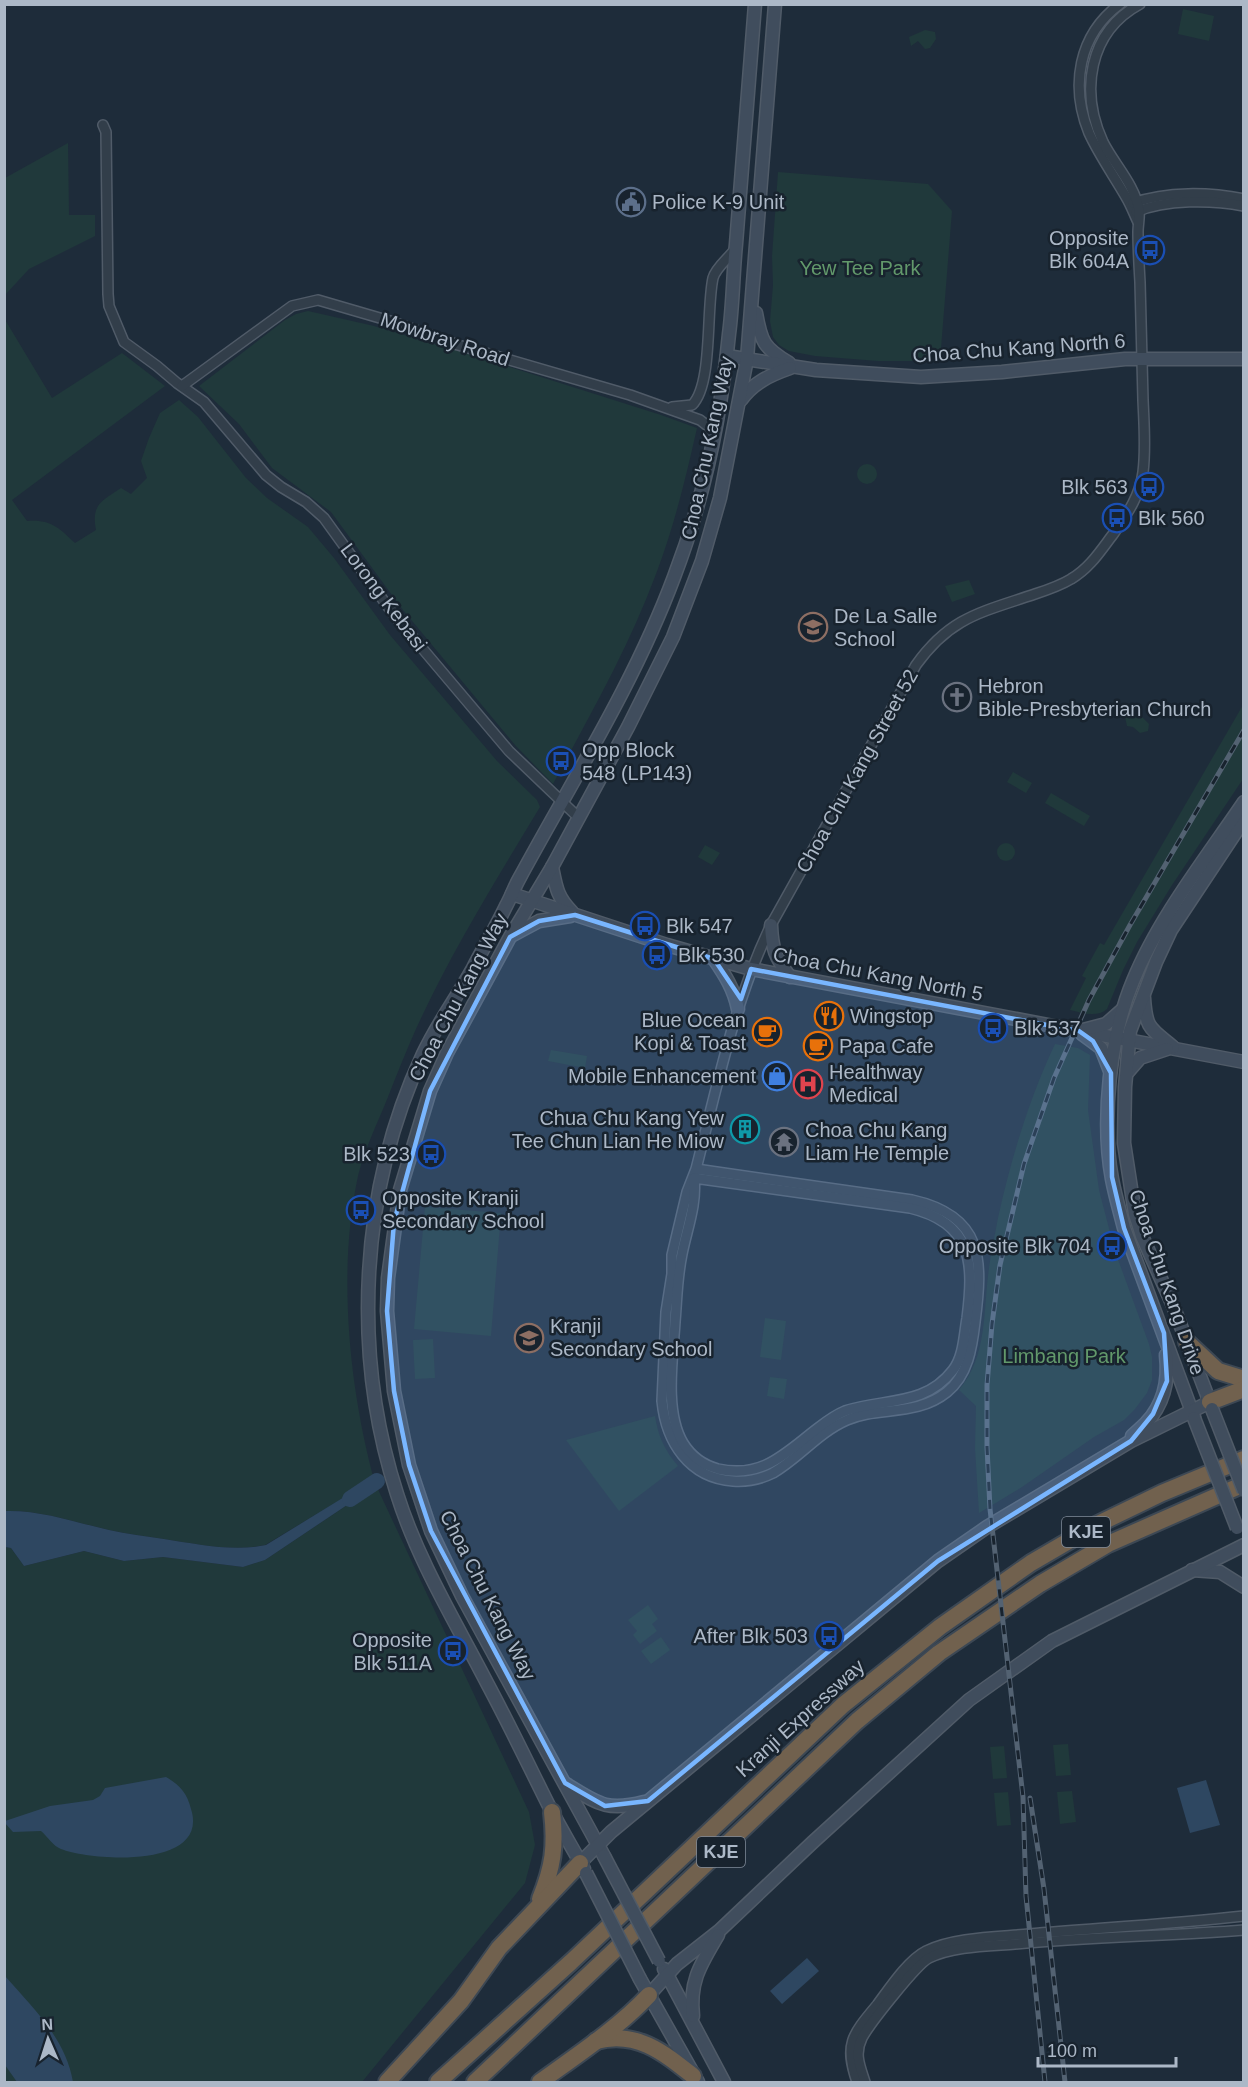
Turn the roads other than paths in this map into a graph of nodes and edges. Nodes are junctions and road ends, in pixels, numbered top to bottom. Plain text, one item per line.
1 (755, 4) edge
2 (775, 4) edge
3 (1120, 4) edge
4 (1140, 4) edge
5 (103, 125) dead end
6 (1244, 200) edge
7 (1244, 206) edge
8 (1136, 210) junction
9 (735, 249) junction
10 (753, 300) junction
11 (727, 356) junction
12 (747, 359) junction
13 (1142, 359) junction
14 (1244, 359) edge
15 (794, 367) junction
16 (179, 385) junction
17 (740, 402) junction
18 (660, 407) junction
19 (714, 443) junction
20 (1244, 802) edge
21 (562, 803) junction
22 (578, 817) junction
23 (1244, 820) edge
24 (552, 867) junction
25 (512, 894) junction
26 (531, 901) junction
27 (575, 915) junction
28 (771, 925) junction
29 (510, 937) junction
30 (714, 958) junction
31 (751, 969) junction
32 (790, 977) junction
33 (1144, 993) junction
34 (738, 1009) junction
35 (1122, 1010) junction
36 (1079, 1031) junction
37 (1116, 1037) junction
38 (1130, 1040) junction
39 (1174, 1047) junction
40 (1244, 1062) edge
41 (1111, 1073) junction
42 (1126, 1074) junction
43 (695, 1174) junction
44 (1164, 1333) junction
45 (1187, 1342) junction
46 (1244, 1379) edge
47 (1244, 1389) edge
48 (1211, 1405) junction
49 (1193, 1414) junction
50 (1131, 1441) junction
51 (1244, 1459) edge
52 (1244, 1484) edge
53 (1244, 1491) edge
54 (1243, 1545) edge
55 (1191, 1570) junction
56 (1244, 1587) edge
57 (565, 1783) junction
58 (648, 1801) junction
59 (552, 1812) junction
60 (601, 1850) junction
61 (583, 1868) junction
62 (536, 1908) junction
63 (1244, 1916) edge
64 (1149, 1924) junction
65 (1244, 1930) edge
66 (719, 1931) junction
67 (1149, 1935) junction
68 (948, 1943) junction
69 (969, 1949) junction
70 (913, 1973) junction
71 (667, 1974) junction
72 (902, 1974) junction
73 (649, 1995) junction
74 (693, 2022) junction
75 (595, 2042) junction
76 (857, 2056) junction
77 (853, 2072) junction
78 (696, 2079) edge
79 (387, 2082) edge
80 (438, 2082) edge
81 (475, 2082) edge
82 (540, 2082) edge
83 (724, 2082) edge
84 (857, 2082) edge
85 (865, 2082) edge

1 - 9 main road, Choa Chu Kang Way
2 - 10 main road, Choa Chu Kang Way
3 - 8 street
4 - 8 street
5 - 16 street, Lorong Kebasi
6 - 8 street
7 - 8 street
8 - 13 street, Choa Chu Kang Street 52
9 - 11 main road, Choa Chu Kang Way
9 - 18 street
10 - 12 main road, Choa Chu Kang Way
10 - 15 main road
11 - 12 main road, Choa Chu Kang North 6
11 - 19 main road, Choa Chu Kang Way
12 - 15 main road, Choa Chu Kang North 6
12 - 17 main road, Choa Chu Kang Way
13 - 14 main road, Choa Chu Kang North 6
13 - 15 main road, Choa Chu Kang North 6
13 - 28 street, Choa Chu Kang Street 52
15 - 17 main road
16 - 18 street, Mowbray Road
16 - 21 street, Lorong Kebasi
17 - 22 main road, Choa Chu Kang Way
18 - 19 street, Mowbray Road
19 - 21 main road, Choa Chu Kang Way
20 - 35 main road, Choa Chu Kang Drive
21 - 22 street, Lorong Kebasi
21 - 25 main road, Choa Chu Kang Way
22 - 24 main road, Choa Chu Kang Way
23 - 33 main road, Choa Chu Kang Drive
24 - 26 main road, Choa Chu Kang Way
24 - 27 main road
25 - 26 main road, Choa Chu Kang North 5
25 - 59 main road, Choa Chu Kang Way
26 - 27 main road, Choa Chu Kang North 5
26 - 29 main road, Choa Chu Kang Way
27 - 29 main road
27 - 30 main road, Choa Chu Kang North 5
28 - 31 street, Choa Chu Kang Street 52
28 - 32 main road
29 - 57 main road, Choa Chu Kang Way
30 - 31 main road, Choa Chu Kang North 5
30 - 34 main road
31 - 32 main road, Choa Chu Kang North 5
31 - 34 street, Choa Chu Kang Street 52
32 - 36 main road, Choa Chu Kang North 5
33 - 38 main road, Choa Chu Kang Drive
33 - 39 main road
34 - 43 street, Choa Chu Kang Street 52
35 - 36 main road
35 - 37 main road, Choa Chu Kang Drive
36 - 37 main road, Choa Chu Kang North 5
36 - 41 main road
37 - 38 main road, Choa Chu Kang North 5
37 - 41 main road, Choa Chu Kang Drive
38 - 39 main road, Choa Chu Kang North 5
38 - 42 main road, Choa Chu Kang Drive
39 - 40 main road, Choa Chu Kang North 5
39 - 42 main road
41 - 44 main road, Choa Chu Kang Drive
42 - 45 main road, Choa Chu Kang Drive
43 - 43 street, Choa Chu Kang Street 52
44 - 49 main road, Choa Chu Kang Drive
44 - 50 main road
45 - 46 highway
45 - 48 main road, Choa Chu Kang Drive
47 - 48 highway
48 - 49 main road
48 - 53 main road, Choa Chu Kang Drive, bridge
49 - 50 main road
49 - 54 main road, Choa Chu Kang Drive, bridge
50 - 58 main road
51 - 80 highway, Kranji Expressway / KJE
52 - 81 highway, Kranji Expressway / KJE
54 - 55 main road
55 - 56 main road
55 - 66 main road
57 - 58 main road
57 - 60 main road, Choa Chu Kang Way
58 - 60 main road
59 - 61 main road, Choa Chu Kang Way
59 - 62 highway
60 - 61 main road
60 - 71 main road, Choa Chu Kang Way, bridge
61 - 62 highway
61 - 73 main road, Choa Chu Kang Way, bridge
62 - 79 highway
63 - 64 street
64 - 67 street
64 - 68 street
65 - 67 street
66 - 71 main road
66 - 74 main road
67 - 69 street
68 - 69 street
68 - 72 street
69 - 70 street
70 - 72 street
70 - 76 street
71 - 73 main road
71 - 74 main road, Choa Chu Kang Way
72 - 77 street
73 - 75 highway
73 - 78 main road, Choa Chu Kang Way
74 - 83 main road, Choa Chu Kang Way
75 - 78 highway
75 - 82 highway
76 - 77 street
76 - 85 street
77 - 84 street

